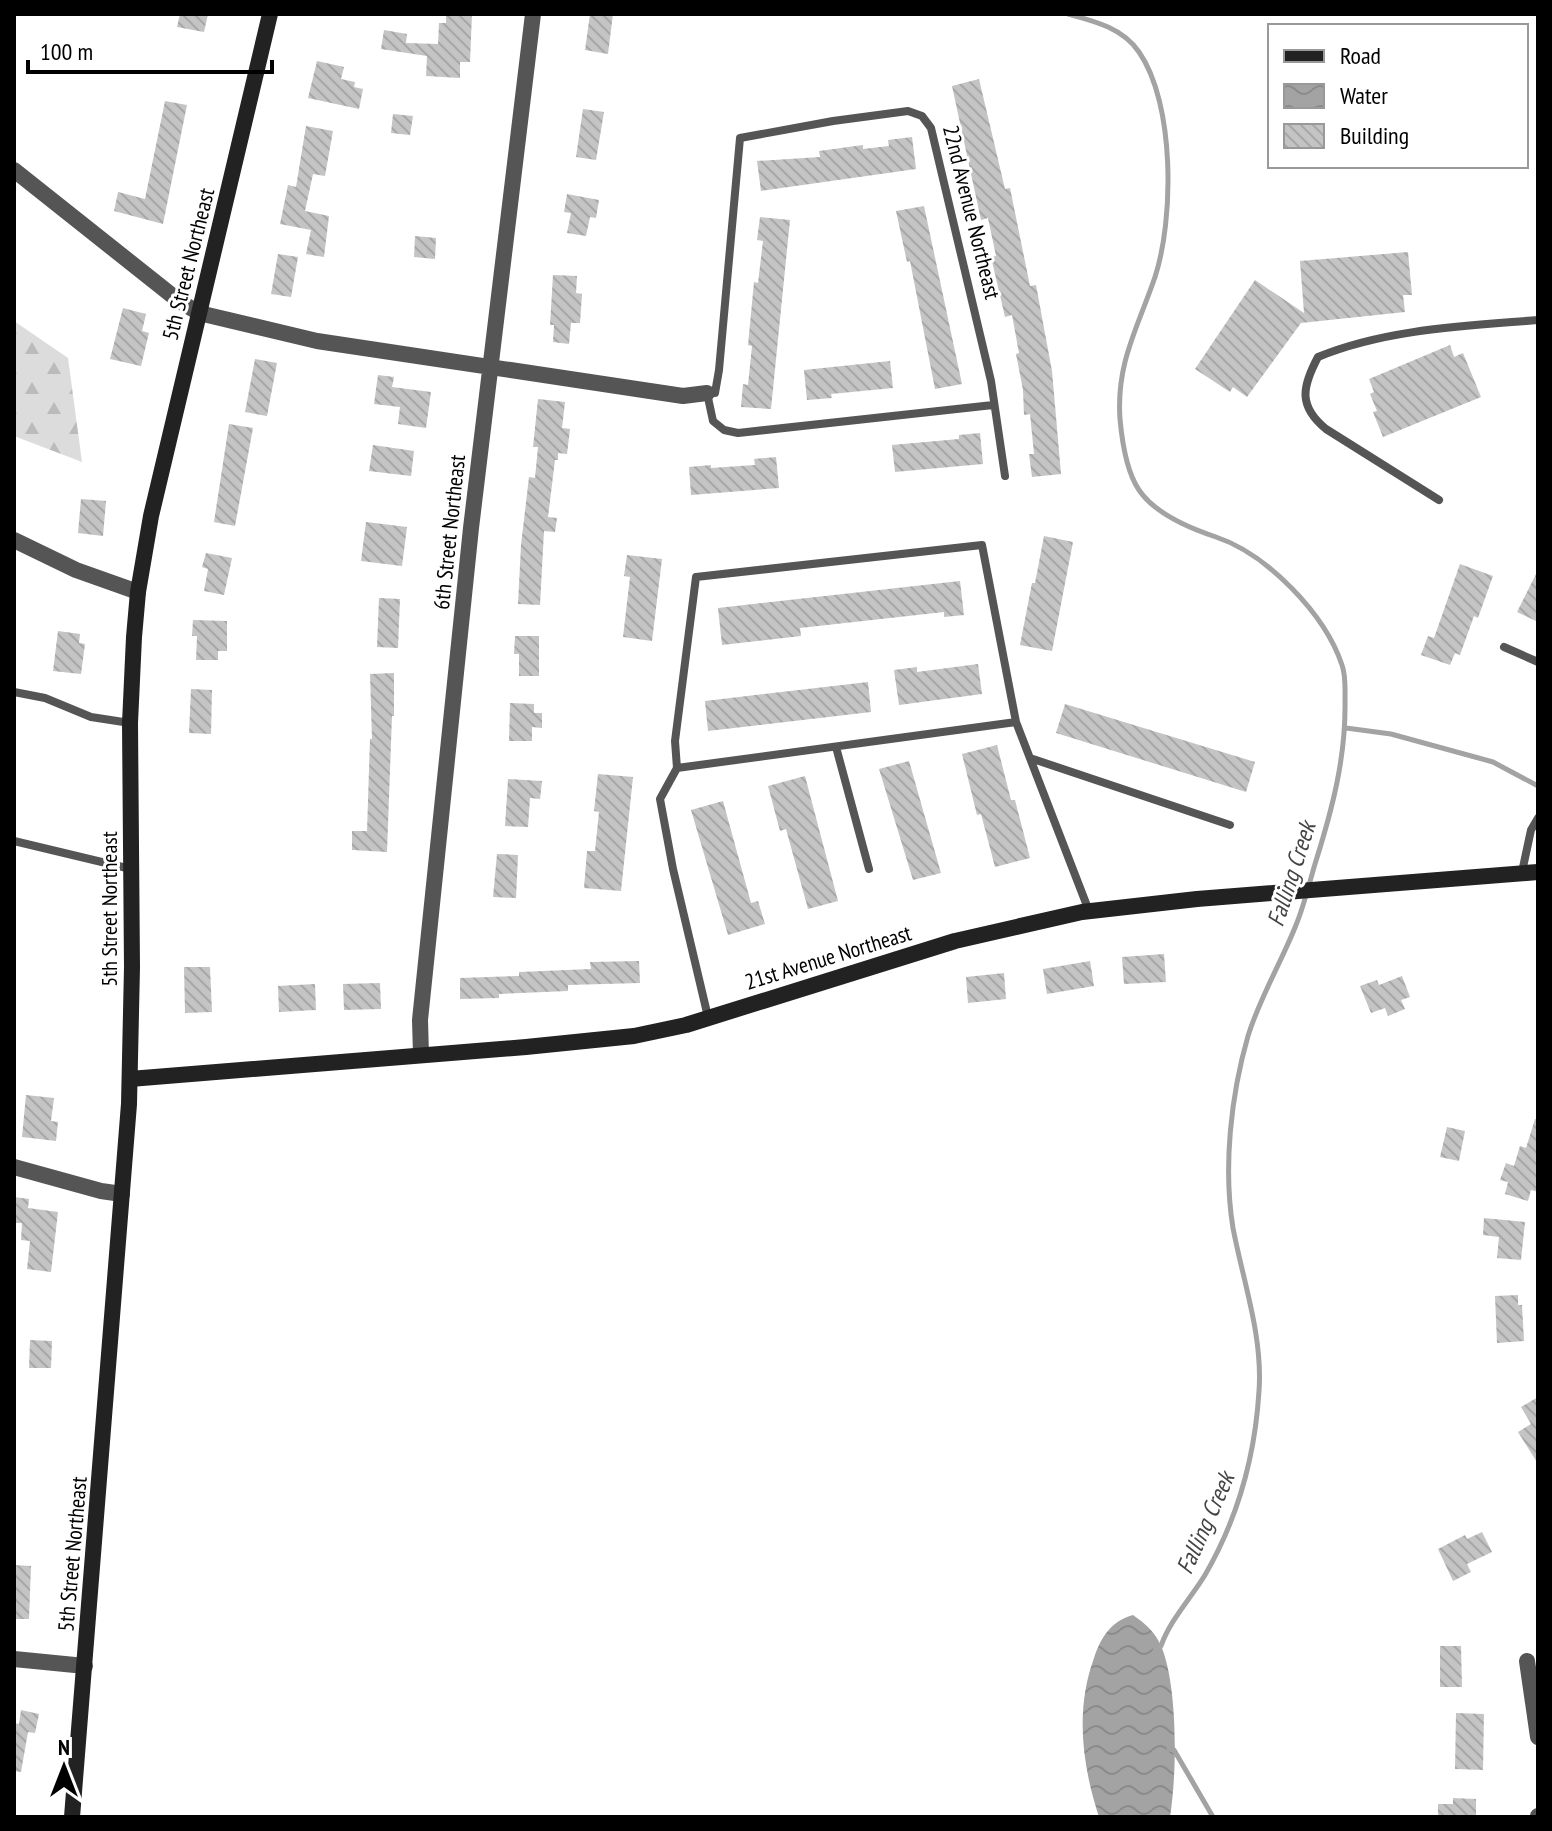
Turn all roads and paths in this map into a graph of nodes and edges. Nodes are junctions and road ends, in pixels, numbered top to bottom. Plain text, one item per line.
1 (270, 14) edge
2 (533, 14) edge
3 (14, 170) edge
4 (199, 313) junction
5 (1538, 320) edge
6 (490, 367) junction
7 (707, 393) junction
8 (993, 405) junction
9 (1005, 476) dead end
10 (1439, 500) dead end
11 (14, 540) edge
12 (138, 592) junction
13 (1504, 647) dead end
14 (1538, 662) edge
15 (14, 692) edge
16 (1016, 722) junction
17 (130, 723) junction
18 (836, 747) junction
19 (1030, 758) junction
20 (677, 768) junction
21 (1538, 818) edge
22 (1230, 825) dead end
23 (14, 841) edge
24 (131, 869) junction
25 (869, 869) dead end
26 (1530, 873) edge
27 (1089, 911) junction
28 (708, 1017) junction
29 (421, 1055) junction
30 (130, 1079) junction
31 (14, 1167) edge
32 (122, 1194) junction
33 (14, 1659) edge
34 (1527, 1661) dead end
35 (85, 1666) junction
36 (1538, 1737) edge
37 (72, 1817) edge

1 - 4 street, 5th Street Northeast
2 - 6 street, 6th Street Northeast
3 - 4 street
4 - 6 street
4 - 12 street, 5th Street Northeast
5 - 10 lane
6 - 7 street
6 - 29 street, 6th Street Northeast
7 - 8 lane
7 - 8 lane, 22nd Avenue Northeast
8 - 9 lane
11 - 12 street
12 - 17 street, 5th Street Northeast
13 - 14 lane
15 - 17 lane
16 - 18 lane
16 - 19 lane
16 - 20 lane
17 - 24 street, 5th Street Northeast
18 - 20 lane
18 - 25 lane
19 - 22 lane
19 - 27 lane
20 - 28 lane
21 - 26 lane
23 - 24 lane
24 - 30 street, 5th Street Northeast
26 - 27 street, 21st Avenue Northeast
27 - 28 street, 21st Avenue Northeast
28 - 29 street, 21st Avenue Northeast
29 - 30 street, 21st Avenue Northeast
30 - 32 street, 5th Street Northeast
31 - 32 street
32 - 35 street, 5th Street Northeast
33 - 35 street
34 - 36 street
35 - 37 street, 5th Street Northeast

